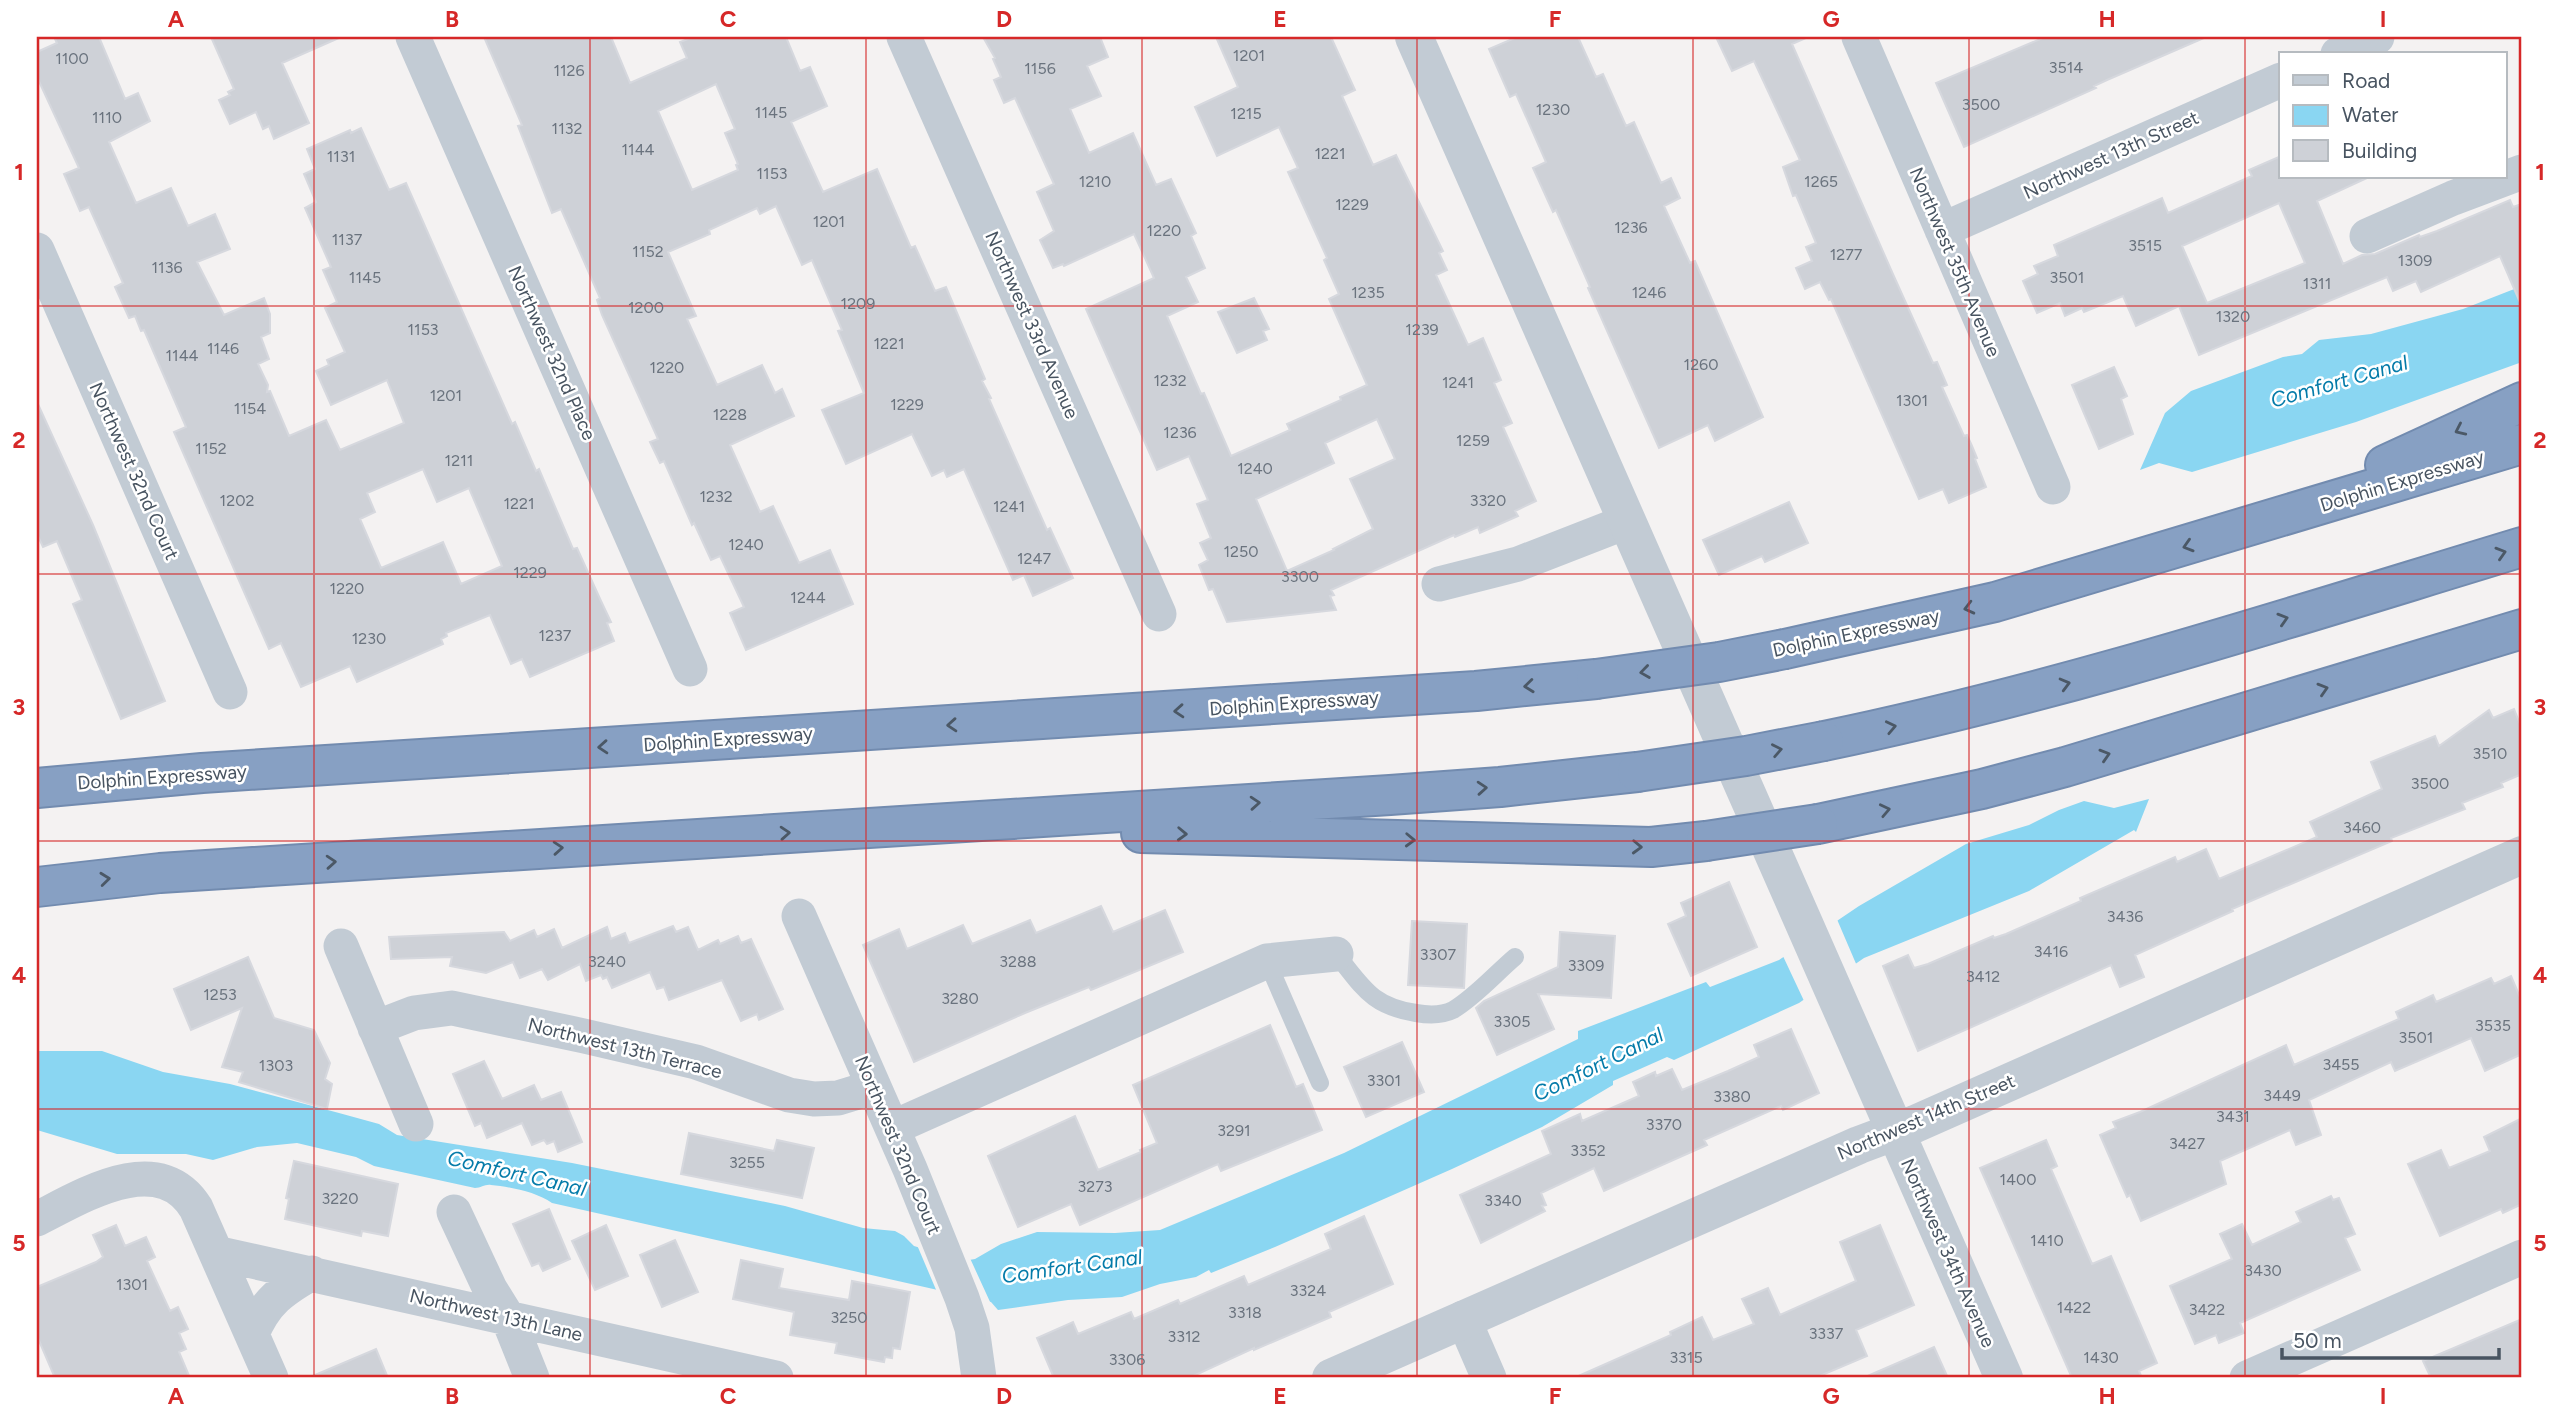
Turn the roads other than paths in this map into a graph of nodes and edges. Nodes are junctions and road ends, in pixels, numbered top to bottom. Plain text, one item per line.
1 (413, 37) edge
2 (904, 37) edge
3 (1415, 37) edge
4 (1858, 37) edge
5 (2377, 37) edge
6 (2343, 52) edge
7 (2279, 81) edge
8 (2522, 172) edge
9 (1942, 230) junction
10 (2367, 236) dead end
11 (37, 250) edge
12 (2522, 402) edge
13 (2522, 444) edge
14 (2053, 487) dead end
15 (1626, 522) junction
16 (2253, 526) junction
17 (2522, 547) edge
18 (1439, 584) dead end
19 (1159, 614) dead end
20 (2522, 629) edge
21 (690, 668) dead end
22 (230, 692) dead end
23 (37, 788) edge
24 (894, 826) junction
25 (2522, 855) edge
26 (37, 887) edge
27 (799, 916) dead end
28 (341, 946) dead end
29 (1336, 954) joint
30 (1515, 957) dead end
31 (1267, 961) junction
32 (375, 1028) junction
33 (1320, 1083) dead end
34 (874, 1087) junction
35 (416, 1124) dead end
36 (892, 1128) junction
37 (1894, 1132) junction
38 (454, 1212) dead end
39 (37, 1219) edge
40 (216, 1253) junction
41 (2522, 1257) edge
42 (312, 1273) junction
43 (508, 1318) junction
44 (1463, 1318) junction
45 (252, 1334) junction
46 (271, 1378) edge
47 (532, 1378) edge
48 (776, 1378) edge
49 (979, 1378) edge
50 (1331, 1378) edge
51 (1489, 1378) edge
52 (2004, 1378) edge
53 (2247, 1378) edge

1 - 21 street, Northwest 32nd Place
2 - 19 street, Northwest 33rd Avenue
3 - 15 street, Northwest 34th Avenue
4 - 9 street, Northwest 35th Avenue
5 - 6 street
7 - 9 street, Northwest 13th Street
8 - 10 street
9 - 14 street, Northwest 35th Avenue
11 - 22 street, Northwest 32nd Court
12 -> 16 highway
13 - 16 highway, Dolphin Expressway
15 - 18 street
15 - 37 street, Northwest 34th Avenue
16 -> 23 highway, Dolphin Expressway, bridge
24 -> 17 highway, bridge
24 -> 20 highway, bridge
26 -> 24 highway
25 - 37 street, Northwest 14th Street
27 - 34 street, Northwest 32nd Court
28 - 32 street
29 - 30 lane
29 - 31 street
31 - 33 lane
31 - 36 street
32 - 34 street, Northwest 13th Terrace
32 - 35 street
34 - 36 street, Northwest 32nd Court
36 - 49 street, Northwest 32nd Court
37 - 44 street, Northwest 14th Street
37 - 52 street, Northwest 34th Avenue
38 - 43 street
39 - 40 street
40 - 42 street, Northwest 13th Lane
40 - 45 street
41 - 53 street
42 - 43 street, Northwest 13th Lane
42 - 45 street
43 - 47 street
43 - 48 street, Northwest 13th Lane
44 - 50 street, Northwest 14th Street
44 - 51 street
45 - 46 street

